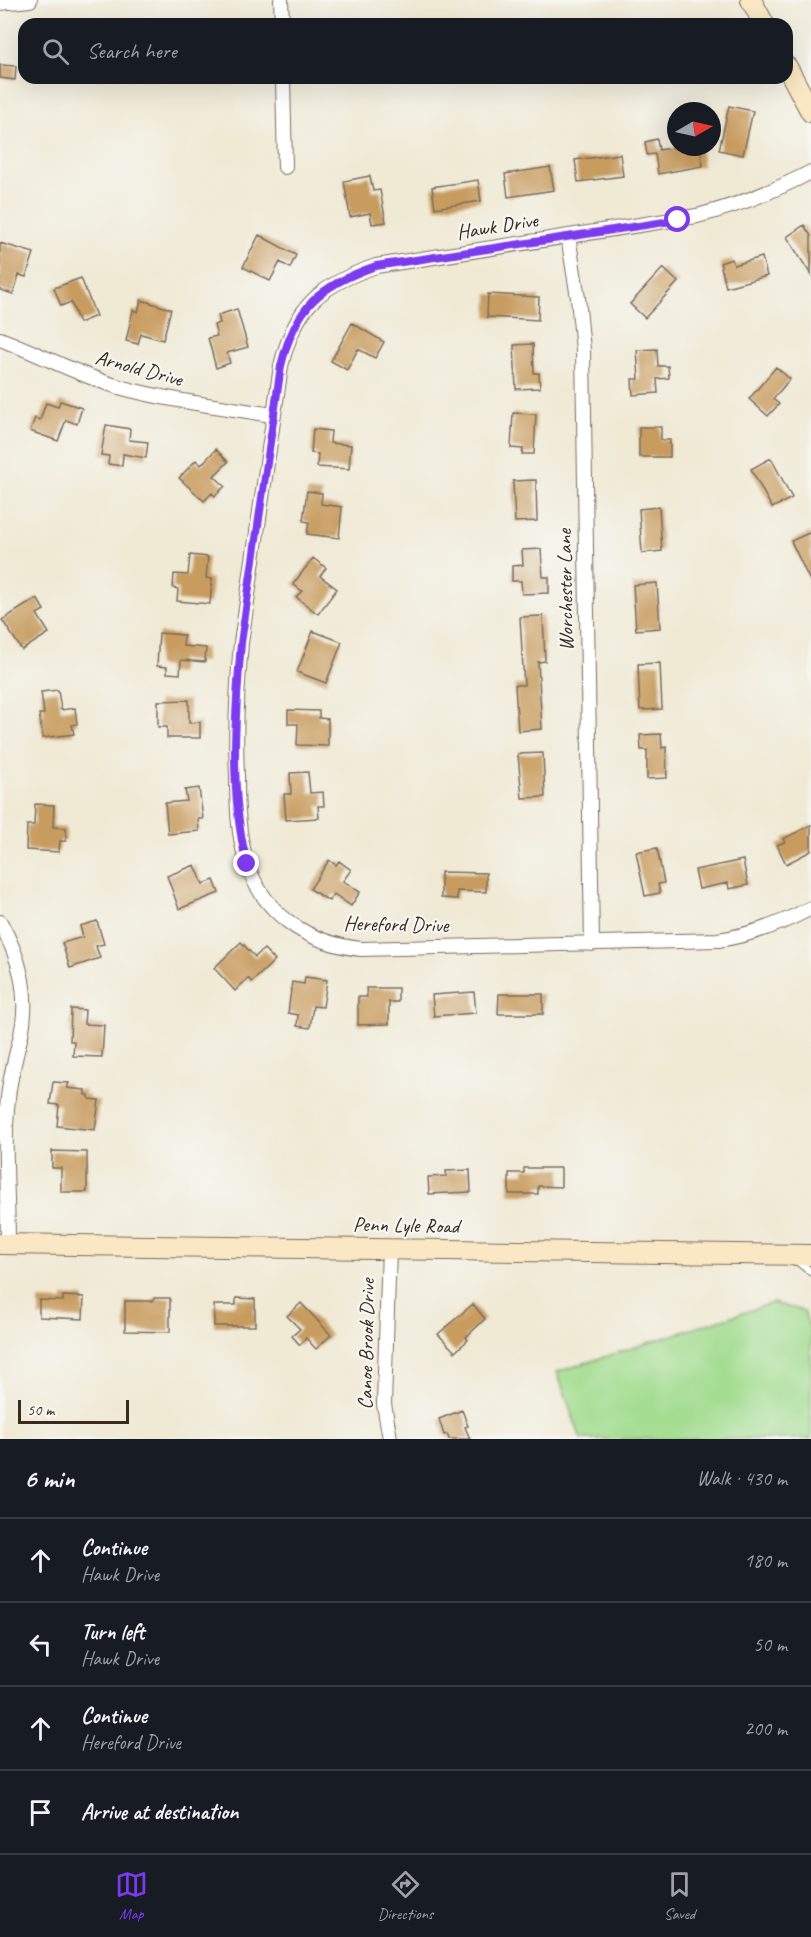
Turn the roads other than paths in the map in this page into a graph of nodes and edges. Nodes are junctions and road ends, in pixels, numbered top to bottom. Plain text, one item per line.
1 (30, 0) edge
2 (281, 0) edge
3 (751, 0) edge
4 (0, 3) edge
5 (282, 18) edge
6 (761, 18) edge
7 (793, 78) edge
8 (283, 84) edge
9 (811, 112) edge
10 (285, 166) dead end
11 (811, 172) edge
12 (568, 236) junction
13 (0, 339) edge
14 (273, 415) junction
15 (811, 908) edge
16 (0, 922) edge
17 (592, 944) junction
18 (4, 1244) edge
19 (389, 1248) junction
20 (789, 1255) junction
21 (811, 1255) edge
22 (811, 1272) edge
23 (390, 1439) edge

1 - 4 street
2 - 5 street
3 - 6 street
7 - 9 street
8 - 10 street
11 - 12 street, Hawk Drive
12 - 14 street, Hawk Drive
12 - 17 street, Worchester Lane
13 - 14 street, Arnold Drive
14 - 17 street, Hereford Drive
15 - 17 street, Hereford Drive
16 - 18 street
18 - 19 street, Penn Lyle Road
19 - 20 street, Penn Lyle Road
19 - 23 street, Canoe Brook Drive
20 - 21 street, Penn Lyle Road
20 - 22 lane

